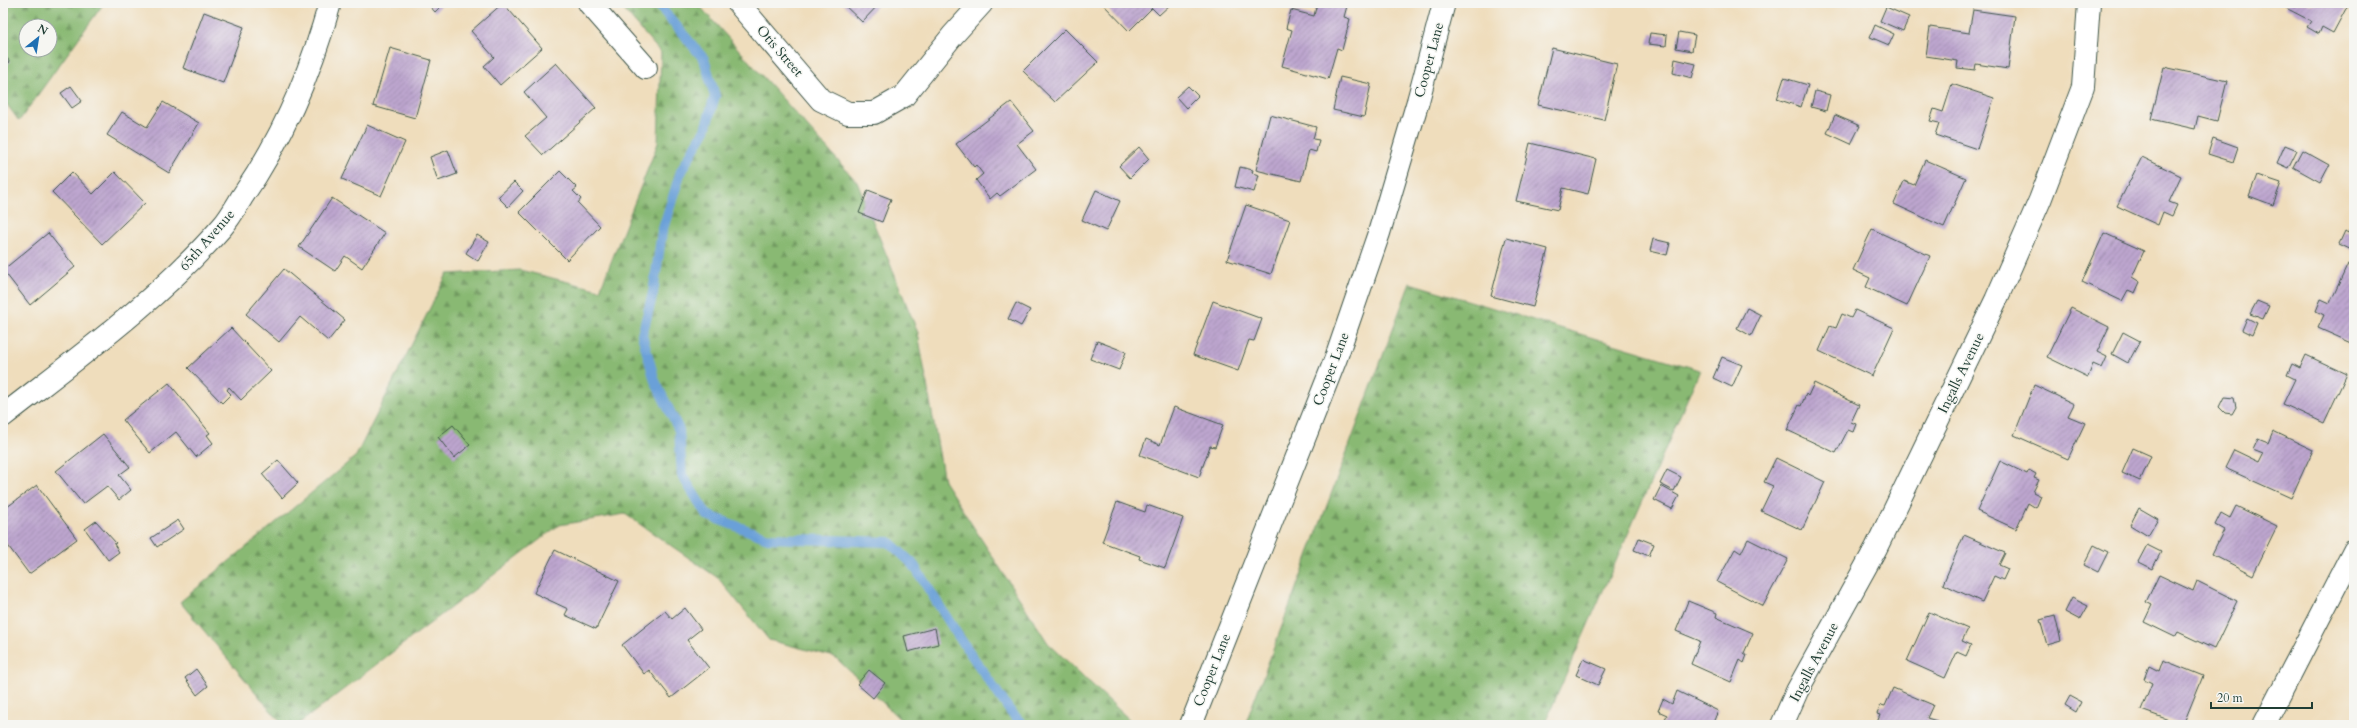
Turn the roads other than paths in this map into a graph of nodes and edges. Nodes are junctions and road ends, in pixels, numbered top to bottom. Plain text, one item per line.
1 (330, 3) edge
2 (590, 3) edge
3 (738, 3) edge
4 (982, 3) edge
5 (1444, 3) edge
6 (2089, 3) edge
7 (646, 68) dead end
8 (3, 416) edge
9 (2354, 550) edge
10 (1191, 725) edge
11 (1782, 725) edge
12 (2264, 725) edge

1 - 8 street, 65th Avenue
2 - 7 street
3 - 4 street, Otis Street
5 - 10 street, Cooper Lane
6 - 11 street, Ingalls Avenue
9 - 12 street

